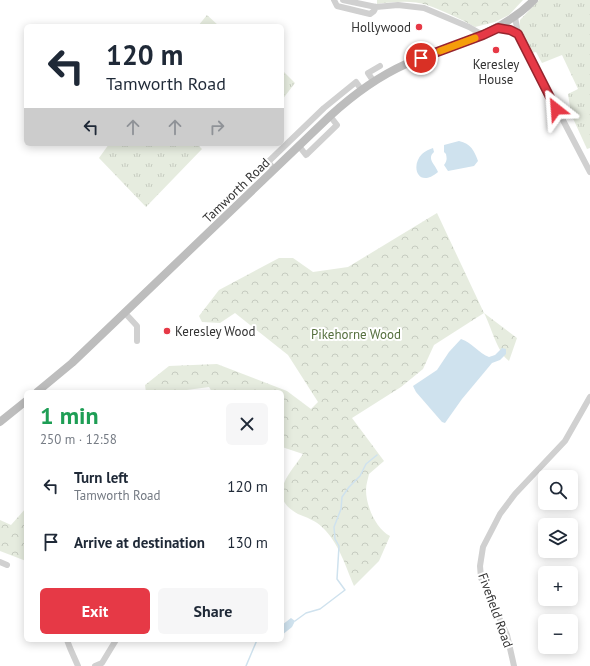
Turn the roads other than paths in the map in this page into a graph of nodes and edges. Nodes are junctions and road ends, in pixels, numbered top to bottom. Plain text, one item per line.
1 (334, 0) edge
2 (343, 0) edge
3 (534, 0) edge
4 (376, 7) junction
5 (515, 17) junction
6 (470, 27) junction
7 (498, 28) junction
8 (518, 34) junction
9 (483, 35) junction
10 (466, 42) junction
11 (380, 66) dead end
12 (374, 82) junction
13 (361, 89) junction
14 (330, 116) junction
15 (299, 146) junction
16 (274, 169) junction
17 (590, 172) edge
18 (124, 313) junction
19 (137, 341) dead end
20 (39, 390) edge
21 (590, 397) edge
22 (24, 403) edge
23 (0, 422) edge
24 (0, 562) edge
25 (7, 565) dead end
26 (68, 642) edge
27 (115, 642) edge
28 (78, 666) edge
29 (98, 666) edge
30 (514, 666) edge

1 - 4 street
2 - 4 street
3 - 5 main road, Tamworth Road
4 - 6 street
5 - 7 main road, Tamworth Road
5 - 8 street
6 - 9 street
6 - 10 street
7 - 8 street
7 - 9 main road, Tamworth Road
8 - 17 street
9 - 10 main road, Tamworth Road
10 - 12 main road, Tamworth Road
11 - 12 street
12 - 13 main road, Tamworth Road
13 - 14 main road, Tamworth Road
13 - 16 street
14 - 15 main road, Tamworth Road
14 - 15 street
15 - 16 main road, Tamworth Road
16 - 18 main road, Tamworth Road
18 - 19 street
18 - 20 main road, Tamworth Road
21 - 30 street, Fivefield Road
22 - 23 main road
24 - 25 street
26 - 28 street
27 - 29 street

